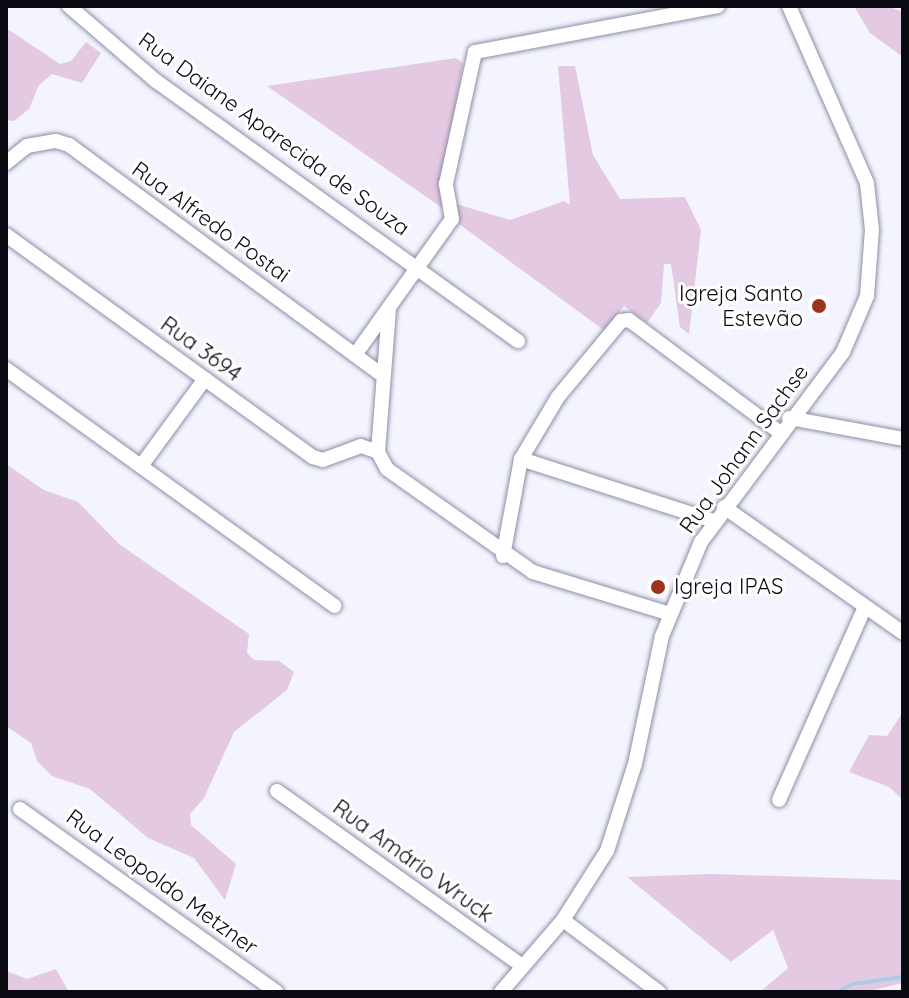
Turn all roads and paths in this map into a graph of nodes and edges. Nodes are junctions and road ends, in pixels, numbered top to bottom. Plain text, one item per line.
1 (69, 6) edge
2 (718, 6) edge
3 (789, 6) edge
4 (6, 163) edge
5 (6, 235) edge
6 (419, 266) junction
7 (389, 307) junction
8 (518, 341) dead end
9 (355, 355) junction
10 (6, 369) edge
11 (383, 376) junction
12 (205, 379) junction
13 (789, 418) junction
14 (779, 432) junction
15 (903, 439) edge
16 (378, 452) junction
17 (521, 459) junction
18 (141, 466) junction
19 (724, 507) junction
20 (714, 521) junction
21 (503, 556) junction
22 (335, 606) dead end
23 (865, 607) junction
24 (670, 614) junction
25 (903, 633) edge
26 (277, 791) dead end
27 (779, 800) dead end
28 (20, 809) dead end
29 (563, 920) junction
30 (522, 966) junction
31 (277, 992) edge
32 (501, 992) edge
33 (659, 992) edge

1 - 6 street, Rua Daiane Aparecida de Souza
2 - 6 street
3 - 13 street, Rua Johann Sachse
4 - 9 street, Rua Alfredo Postai
5 - 12 street, Rua 3694
6 - 7 street
6 - 8 street, Rua Daiane Aparecida de Souza
7 - 9 street
7 - 11 street
9 - 11 street, Rua Alfredo Postai
10 - 18 street
11 - 16 street
12 - 16 street, Rua 3694
12 - 18 street
13 - 14 street, Rua Johann Sachse
13 - 15 street
14 - 17 street
14 - 19 street, Rua Johann Sachse
16 - 21 street
17 - 20 street
17 - 21 street
18 - 22 street
19 - 20 street, Rua Johann Sachse
19 - 23 street
20 - 24 street, Rua Johann Sachse
21 - 24 street
23 - 25 street
23 - 27 street
24 - 29 street, Rua Johann Sachse
26 - 30 street, Rua Amário Wruck
28 - 31 street, Rua Leopoldo Metzner
29 - 30 street, Rua Johann Sachse
29 - 33 street
30 - 32 street, Rua Johann Sachse

